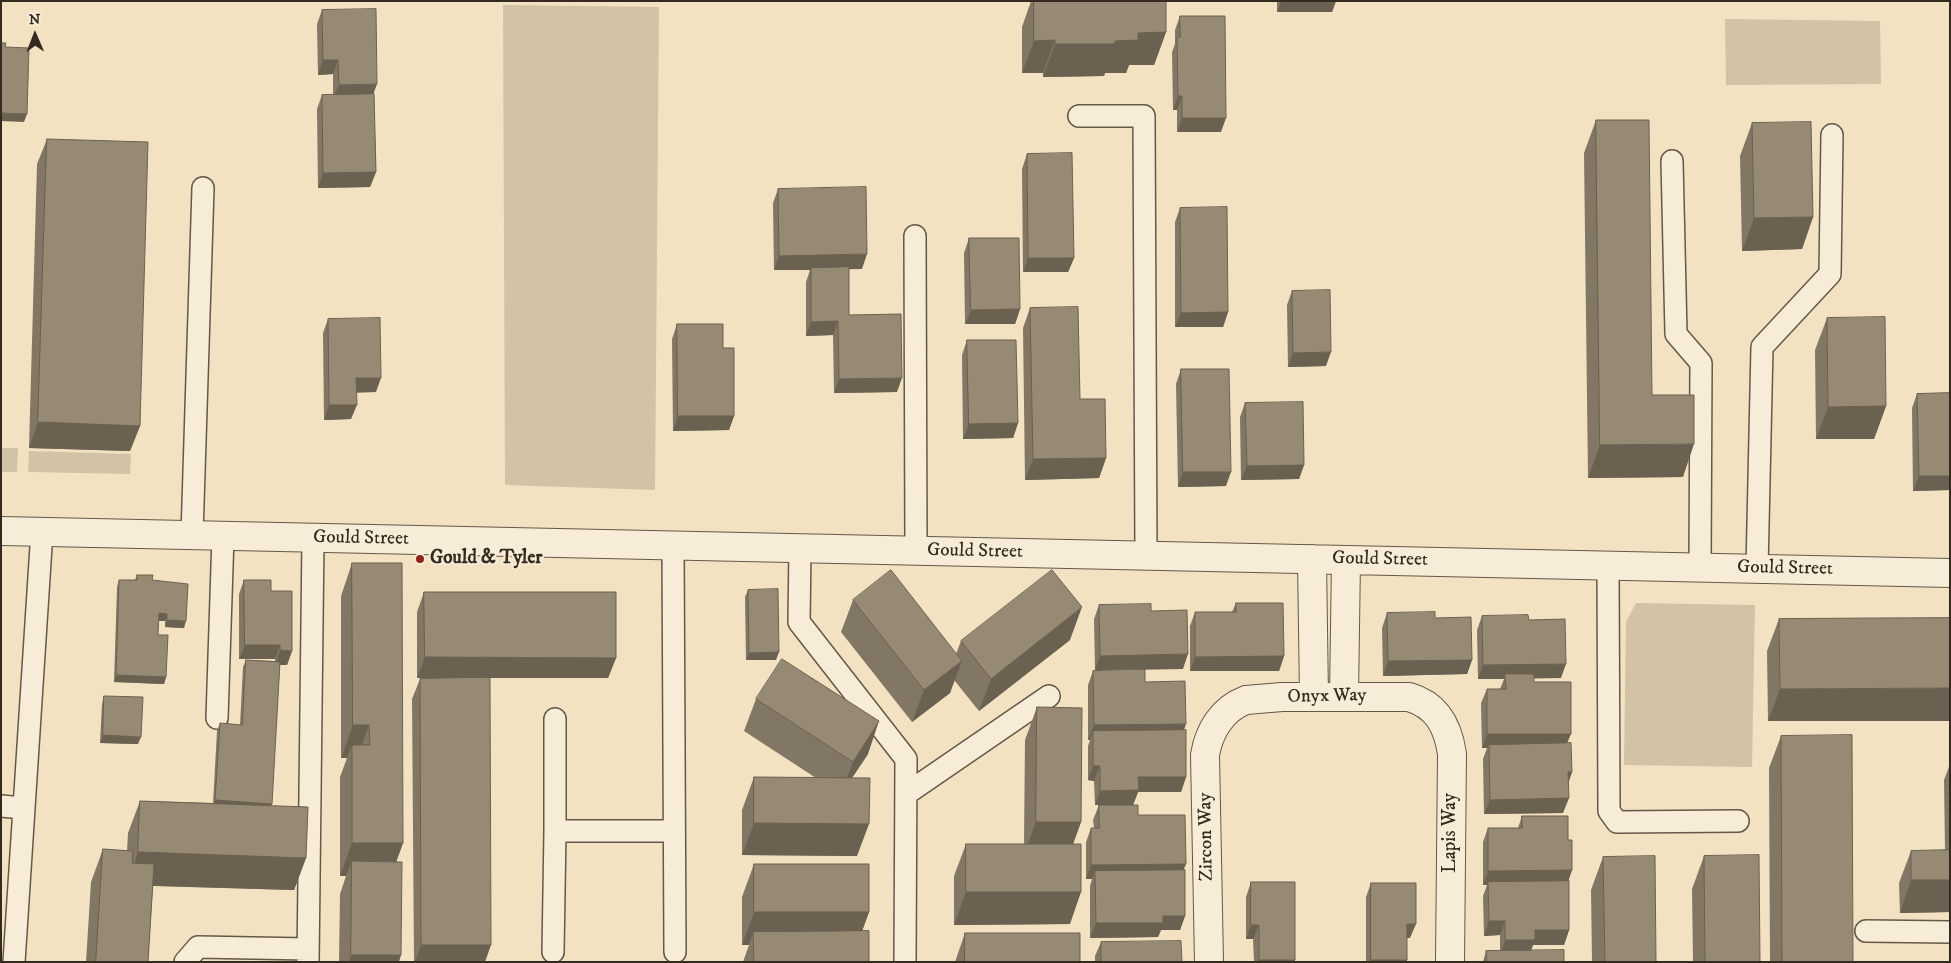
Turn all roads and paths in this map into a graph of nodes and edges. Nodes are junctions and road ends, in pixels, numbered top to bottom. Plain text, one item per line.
1 (1079, 116) dead end
2 (1832, 135) dead end
3 (1672, 162) dead end
4 (203, 188) dead end
5 (915, 236) dead end
6 (1, 530) edge
7 (42, 531) junction
8 (192, 535) junction
9 (223, 536) junction
10 (313, 538) junction
11 (672, 546) junction
12 (800, 548) junction
13 (916, 551) junction
14 (1146, 555) junction
15 (1312, 559) junction
16 (1346, 560) junction
17 (1608, 565) junction
18 (1700, 567) junction
19 (1757, 569) junction
20 (1950, 572) edge
21 (1049, 696) dead end
22 (1344, 696) junction
23 (1314, 697) junction
24 (1434, 709) joint
25 (1222, 716) joint
26 (217, 718) dead end
27 (555, 719) dead end
28 (906, 794) junction
29 (1, 806) edge
30 (23, 808) junction
31 (1738, 821) dead end
32 (555, 831) junction
33 (674, 831) junction
34 (1866, 932) dead end
35 (1950, 932) edge
36 (553, 952) dead end
37 (675, 952) dead end
38 (308, 956) edge
39 (14, 962) edge
40 (186, 962) edge
41 (906, 962) edge
42 (1209, 962) edge
43 (1450, 962) edge

1 - 14 lane
2 - 19 lane
3 - 18 lane
4 - 8 lane
5 - 13 lane
6 - 7 street, Gould Street
7 - 8 street, Gould Street
7 - 30 lane
8 - 9 street, Gould Street
9 - 10 street, Gould Street
9 - 26 lane
10 - 11 street, Gould Street
10 - 38 lane
11 - 12 street, Gould Street
11 - 33 lane
12 - 13 street, Gould Street
12 - 28 lane
13 - 14 street, Gould Street
14 - 15 street, Gould Street
15 - 16 street, Gould Street
15 - 23 street
16 - 17 street, Gould Street
16 - 22 street
17 - 18 street, Gould Street
17 - 31 lane
18 - 19 street, Gould Street
19 - 20 street, Gould Street
21 - 28 lane
22 - 23 street, Onyx Way
22 - 24 street, Onyx Way
23 - 25 street, Onyx Way
24 - 43 street, Lapis Way
25 - 42 street, Zircon Way
27 - 32 lane
28 - 41 lane
29 - 30 lane
30 - 39 lane
32 - 33 lane
32 - 36 lane
33 - 37 lane
34 - 35 lane
38 - 40 lane

